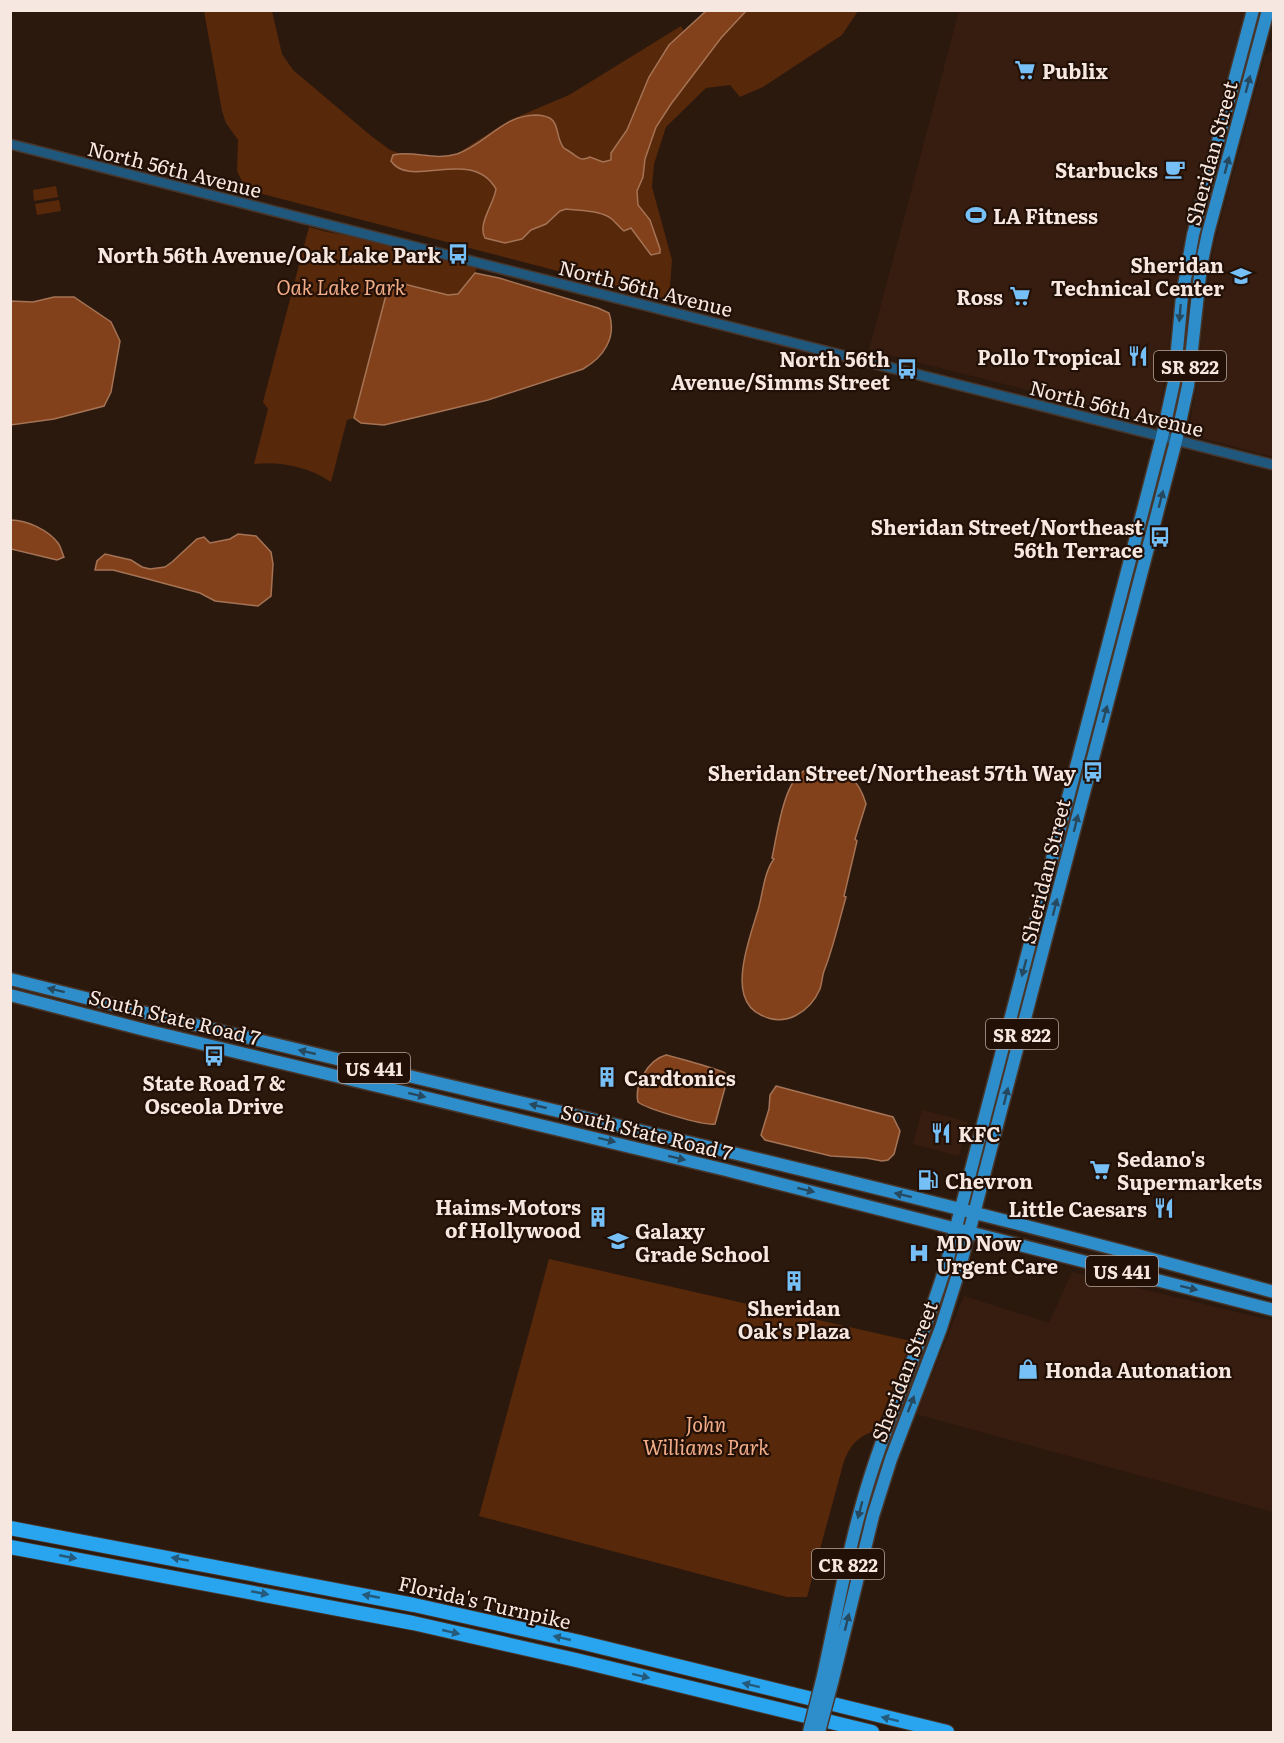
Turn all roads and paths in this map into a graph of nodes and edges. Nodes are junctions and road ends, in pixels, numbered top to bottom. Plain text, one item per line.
1 (1253, 10) edge
2 (1268, 10) edge
3 (10, 144) edge
4 (1209, 174) junction
5 (1196, 224) junction
6 (1208, 233) junction
7 (1196, 310) junction
8 (1162, 438) junction
9 (1176, 441) junction
10 (1274, 465) edge
11 (10, 979) edge
12 (10, 995) edge
13 (737, 1154) junction
14 (704, 1164) junction
15 (960, 1210) junction
16 (975, 1214) junction
17 (955, 1229) junction
18 (970, 1233) junction
19 (1159, 1261) junction
20 (1142, 1276) junction
21 (1274, 1292) edge
22 (1274, 1310) edge
23 (10, 1528) edge
24 (10, 1547) edge
25 (828, 1677) junction
26 (809, 1732) edge
27 (819, 1732) edge
28 (872, 1732) edge
29 (947, 1732) edge

1 - 4 main road, Sheridan Street / SR 822
6 -> 2 main road, Sheridan Street / SR 822
3 - 8 street, North 56th Avenue
4 - 5 main road, Sheridan Street / SR 822
4 - 6 main road
5 - 7 main road
5 -> 8 main road, Sheridan Street / SR 822
6 - 7 main road, Sheridan Street / SR 822
7 - 9 main road, Sheridan Street / SR 822
8 - 9 street, North 56th Avenue
8 -> 15 main road, Sheridan Street / SR 822
9 - 10 street, North 56th Avenue
16 -> 9 main road, Sheridan Street / SR 822
13 -> 11 main road, South State Road 7 / US 441
12 -> 14 main road, South State Road 7 / US 441
13 - 14 main road
15 -> 13 main road, South State Road 7 / US 441
14 -> 17 main road, South State Road 7 / US 441
15 - 16 main road, South State Road 7 / US 441
15 - 17 main road, Sheridan Street / SR 822
16 - 18 main road, Sheridan Street / SR 822
16 - 19 main road, South State Road 7 / US 441
17 - 18 main road, South State Road 7 / US 441
17 -> 25 main road, Sheridan Street / CR 822
18 - 20 main road, South State Road 7 / US 441
25 -> 18 main road, Sheridan Street / CR 822
19 - 20 main road
19 - 21 main road, South State Road 7 / US 441
20 -> 22 main road, South State Road 7 / US 441
29 -> 23 highway, Florida's Turnpike
24 -> 28 highway, Florida's Turnpike
25 - 26 main road, Sheridan Street / CR 822, bridge
25 - 27 main road, Sheridan Street / CR 822, bridge

